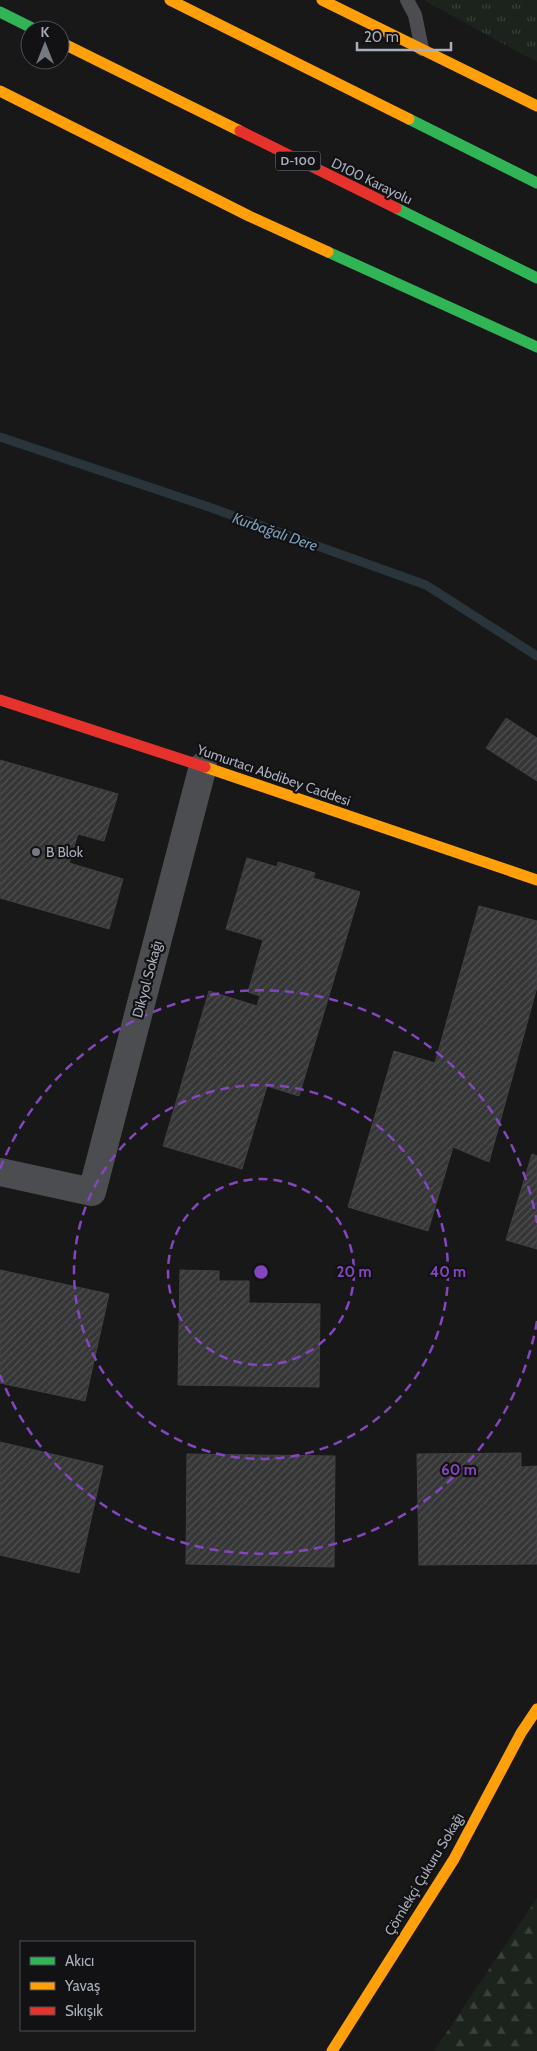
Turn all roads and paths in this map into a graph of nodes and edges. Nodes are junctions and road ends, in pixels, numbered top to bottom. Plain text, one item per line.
1 (170, 0) edge
2 (322, 0) edge
3 (407, 0) edge
4 (0, 12) edge
5 (20, 22) edge
6 (70, 47) edge
7 (422, 50) junction
8 (0, 91) edge
9 (537, 106) edge
10 (537, 183) edge
11 (524, 273) junction
12 (537, 278) edge
13 (537, 282) edge
14 (537, 347) edge
15 (0, 700) edge
16 (203, 766) junction
17 (537, 880) edge
18 (0, 1172) edge
19 (537, 1709) edge
20 (332, 2051) edge

1 - 10 main road
2 - 7 main road
3 - 7 lane
4 - 5 main road
6 - 11 main road, D100 Karayolu / D-100
7 - 9 main road
8 - 14 main road
11 - 12 main road, D100 Karayolu / D-100
11 - 13 main road
15 - 16 main road, Yumurtacı Abdibey Caddesi
16 - 17 main road, Yumurtacı Abdibey Caddesi
16 - 18 street, Dikyol Sokağı
19 - 20 main road, Çömlekçi Çukuru Sokağı

